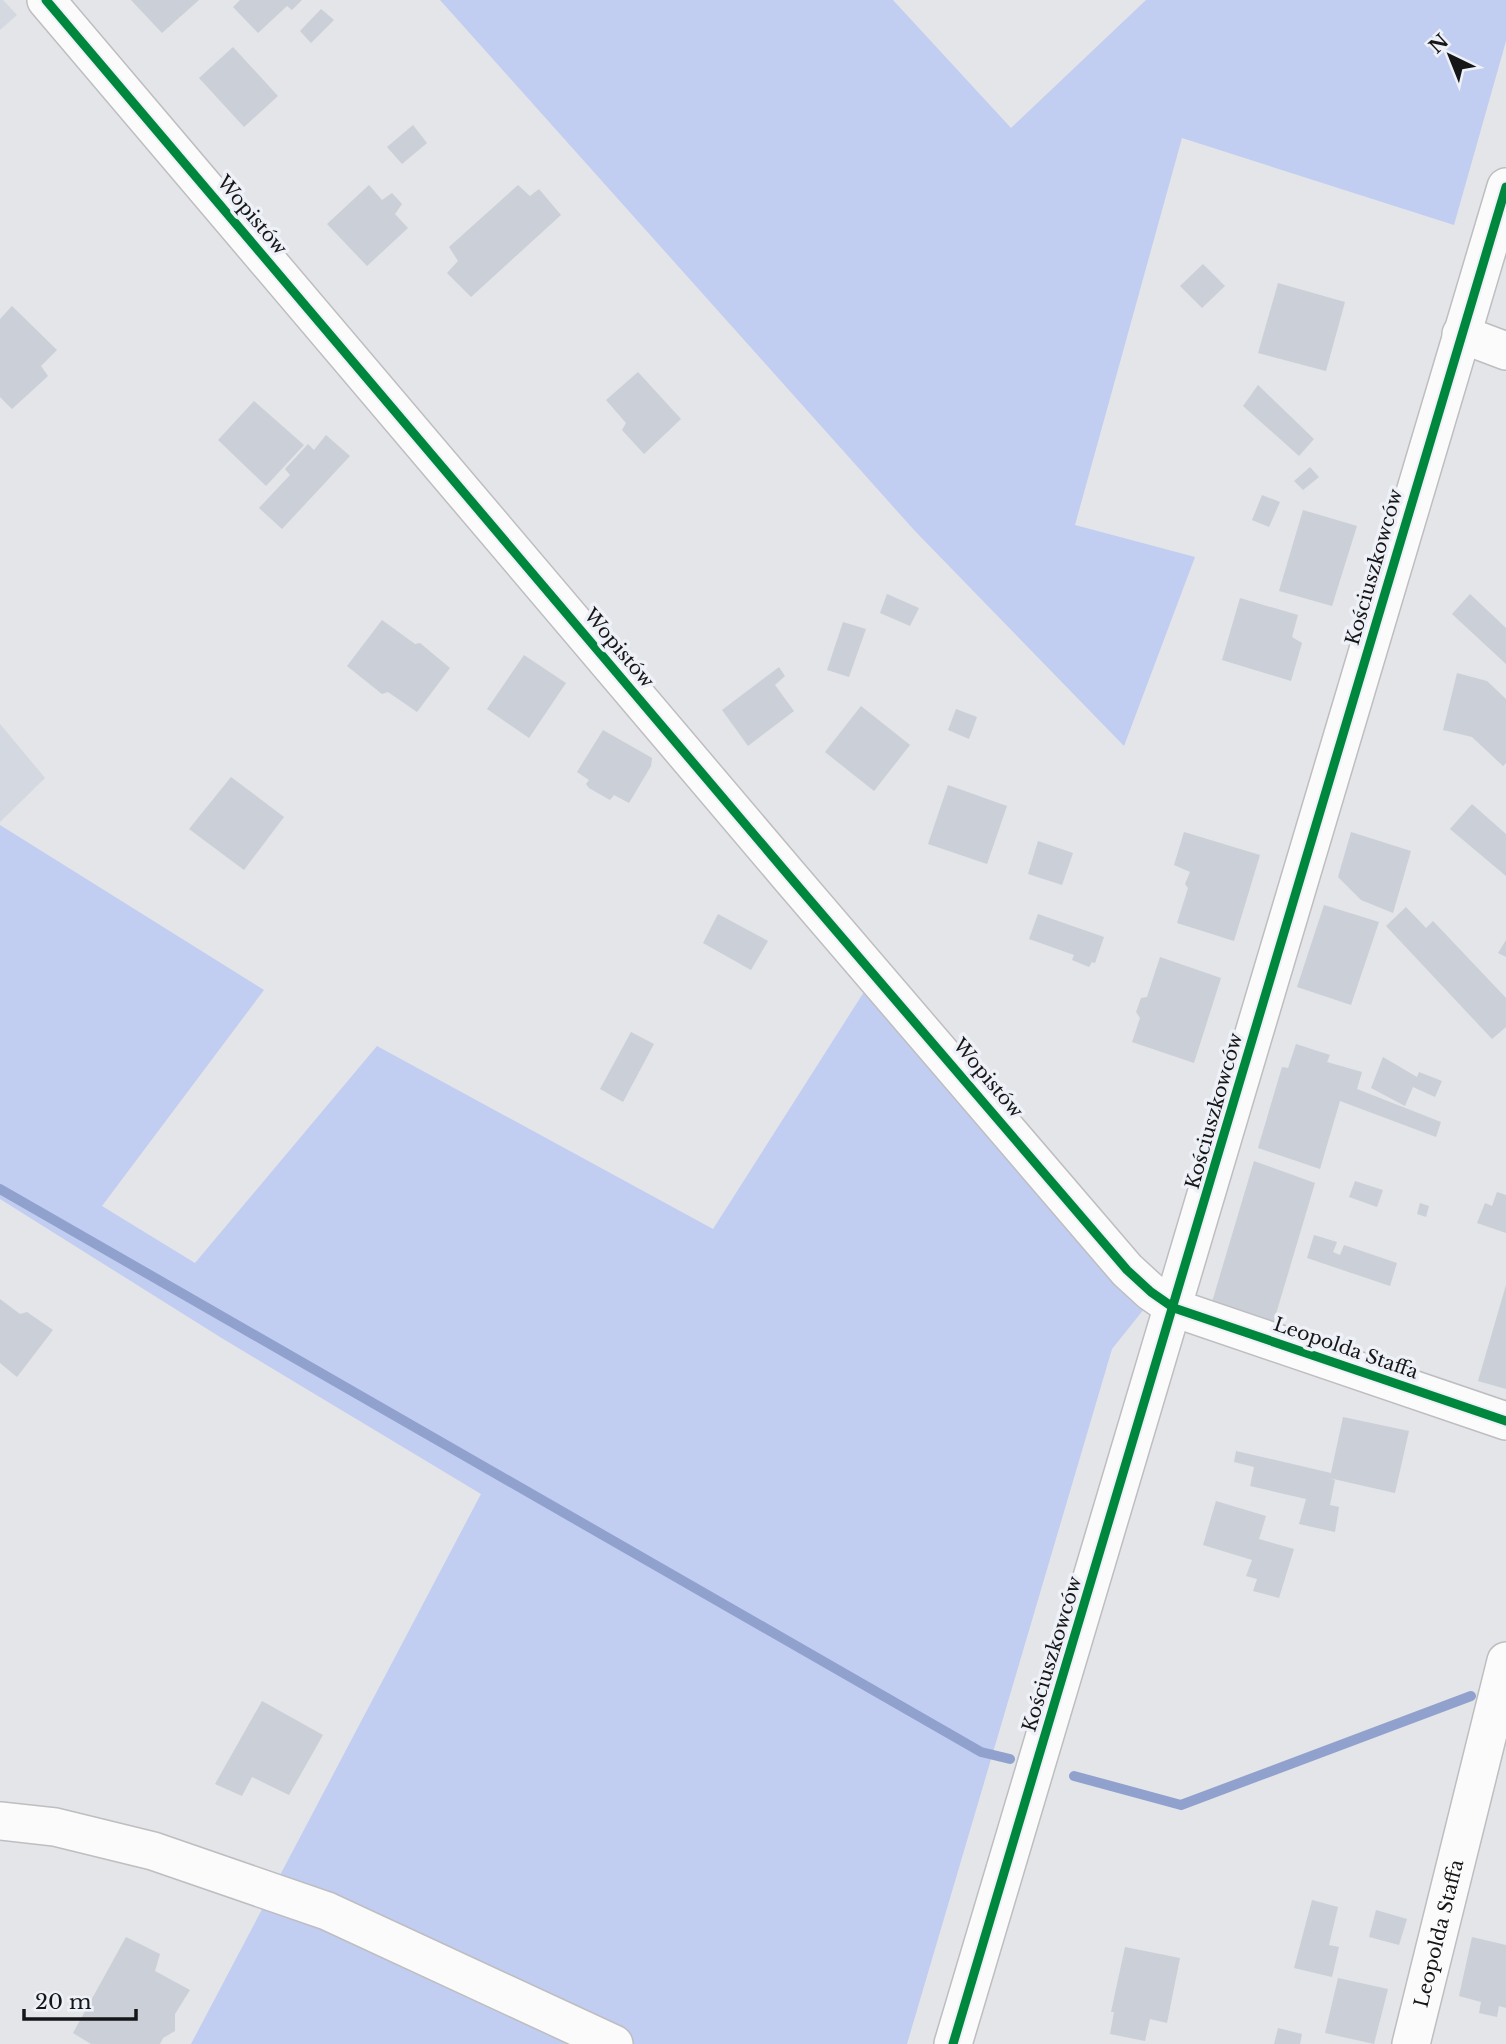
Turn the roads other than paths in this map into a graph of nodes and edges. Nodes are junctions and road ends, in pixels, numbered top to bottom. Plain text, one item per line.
1 (47, 0) edge
2 (1506, 187) edge
3 (1461, 334) junction
4 (1506, 351) edge
5 (1174, 1308) junction
6 (1506, 1421) edge
7 (1506, 1661) edge
8 (0, 1821) edge
9 (614, 2044) edge
10 (953, 2044) edge
11 (1411, 2044) edge

1 - 5 street, Wopistów
2 - 3 street, Kościuszkowców
3 - 4 street
3 - 5 street, Kościuszkowców
5 - 6 street, Leopolda Staffa
5 - 10 street, Kościuszkowców
7 - 11 street, Leopolda Staffa
8 - 9 street

